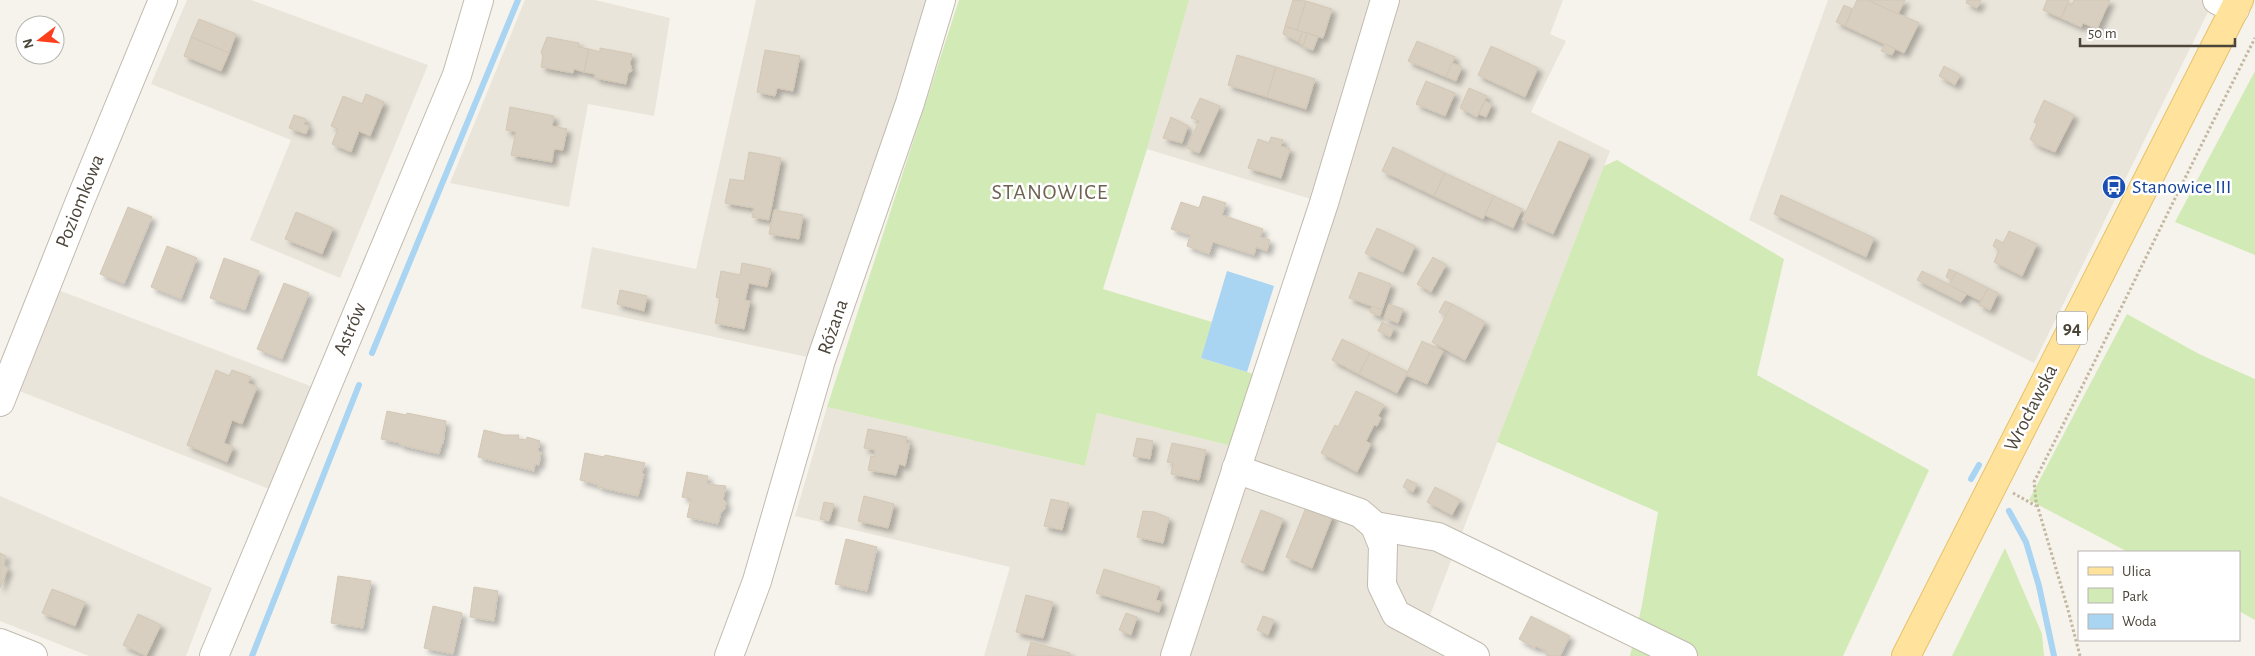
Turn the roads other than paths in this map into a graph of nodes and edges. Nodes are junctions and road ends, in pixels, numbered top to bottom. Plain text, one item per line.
1 (163, 0) edge
2 (479, 0) edge
3 (941, 0) edge
4 (1385, 0) edge
5 (2230, 3) edge
6 (0, 402) edge
7 (1236, 469) junction
8 (1375, 526) junction
9 (0, 643) edge
10 (33, 656) edge
11 (214, 656) edge
12 (729, 656) edge
13 (1175, 656) edge
14 (1475, 656) edge
15 (1683, 656) edge
16 (1906, 656) edge

1 - 6 street, Poziomkowa
2 - 11 street, Astrów
3 - 12 street, Różana
4 - 7 street
5 - 16 main road, Wrocławska / 94
7 - 8 street
7 - 13 street
8 - 14 street
8 - 15 street
9 - 10 street

